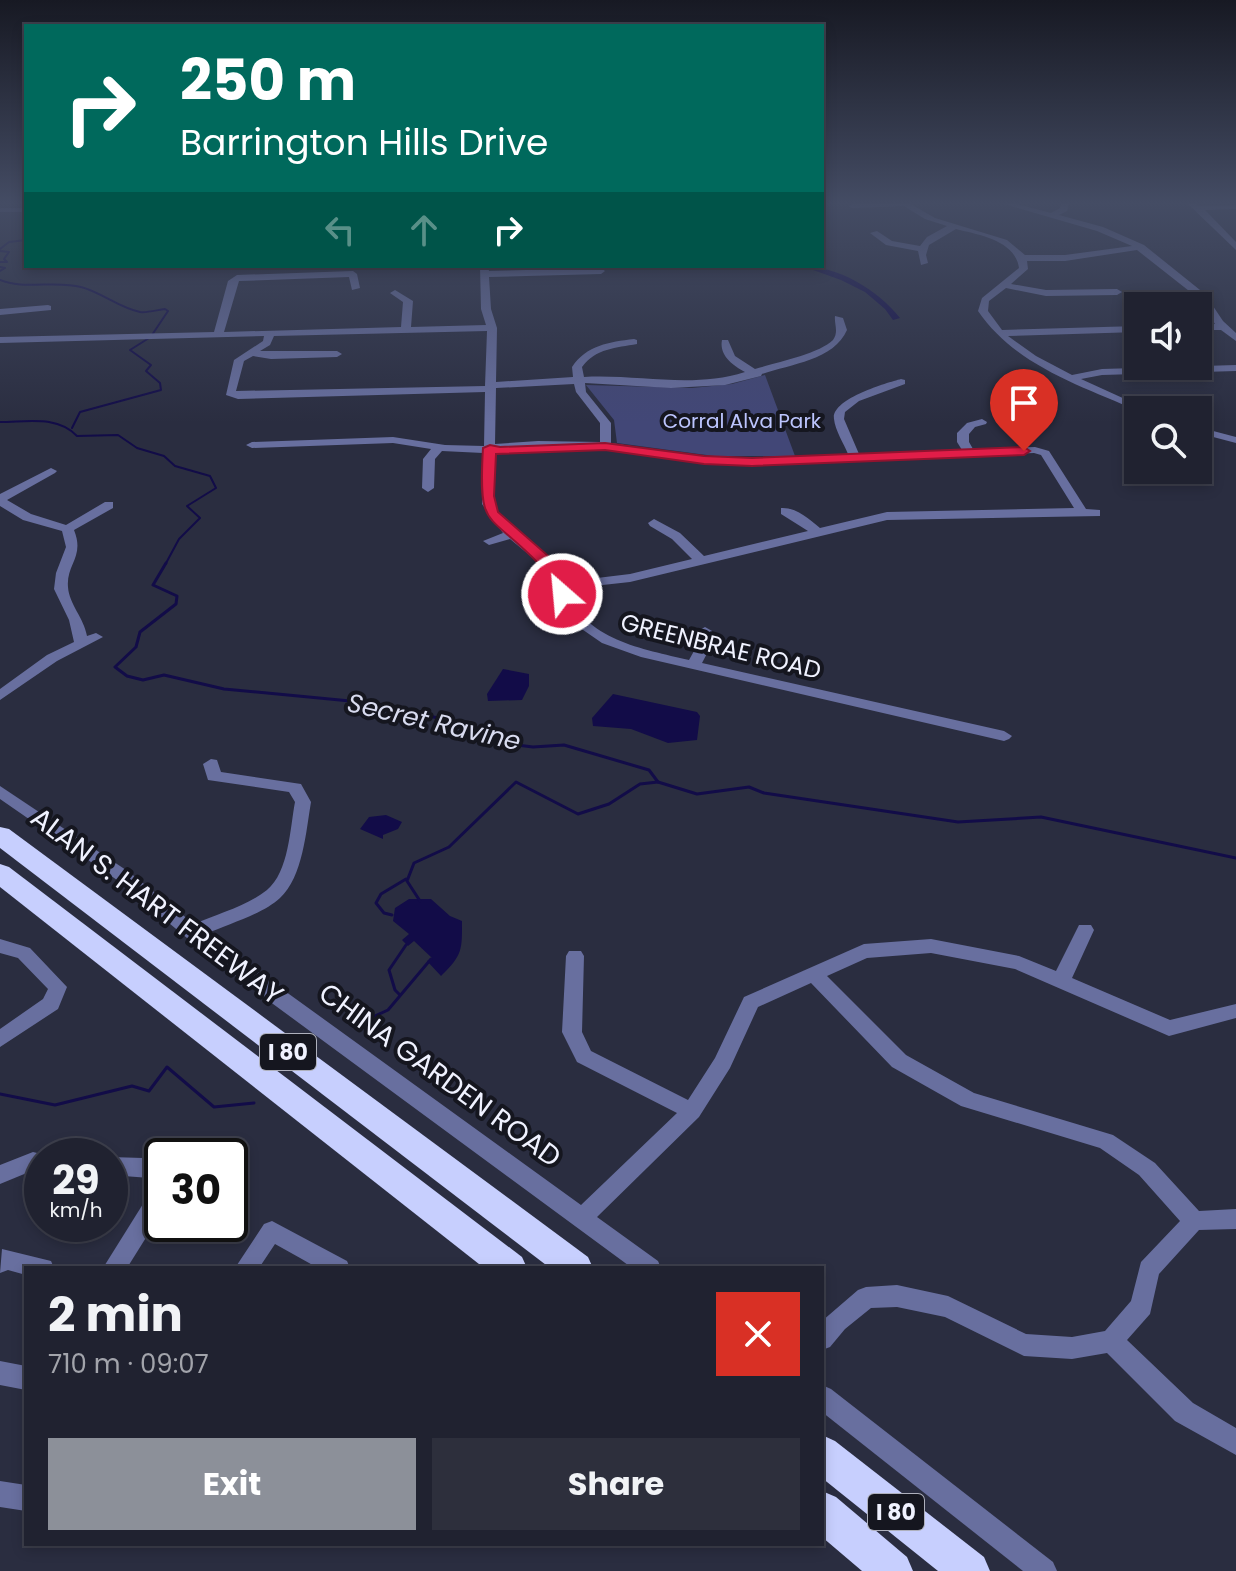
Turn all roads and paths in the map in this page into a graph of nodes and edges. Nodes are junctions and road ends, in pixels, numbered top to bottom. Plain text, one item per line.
1 (286, 276) edge
2 (353, 276) edge
3 (484, 276) edge
4 (1016, 276) edge
5 (1177, 276) edge
6 (1005, 285) junction
7 (355, 288) dead end
8 (1117, 292) dead end
9 (395, 293) dead end
10 (48, 308) dead end
11 (0, 312) edge
12 (838, 318) dead end
13 (1212, 327) edge
14 (1222, 327) junction
15 (492, 328) junction
16 (1124, 329) edge
17 (406, 330) junction
18 (270, 333) junction
19 (1001, 333) junction
20 (218, 334) junction
21 (1236, 338) edge
22 (0, 340) edge
23 (634, 342) dead end
24 (725, 342) dead end
25 (252, 353) junction
26 (337, 354) dead end
27 (1236, 368) edge
28 (757, 374) junction
29 (1075, 377) junction
30 (578, 380) junction
31 (901, 382) dead end
32 (491, 385) junction
33 (1124, 400) edge
34 (982, 422) dead end
35 (1212, 434) edge
36 (1236, 440) edge
37 (252, 445) dead end
38 (605, 446) junction
39 (439, 447) junction
40 (490, 448) junction
41 (969, 453) junction
42 (855, 457) junction
43 (51, 471) dead end
44 (428, 488) dead end
45 (0, 500) edge
46 (109, 505) dead end
47 (785, 511) dead end
48 (1082, 512) junction
49 (1096, 513) dead end
50 (654, 523) dead end
51 (67, 529) junction
52 (818, 533) junction
53 (513, 534) junction
54 (489, 541) dead end
55 (701, 561) junction
56 (560, 586) junction
57 (705, 631) dead end
58 (96, 637) dead end
59 (81, 642) junction
60 (693, 665) junction
61 (0, 696) edge
62 (1004, 736) dead end
63 (211, 764) dead end
64 (0, 791) edge
65 (0, 835) edge
66 (0, 873) edge
67 (1085, 930) dead end
68 (192, 932) junction
69 (1, 947) edge
70 (575, 956) dead end
71 (814, 974) junction
72 (1062, 979) junction
73 (1236, 1011) edge
74 (0, 1039) edge
75 (692, 1111) junction
76 (24, 1165) edge
77 (0, 1175) edge
78 (583, 1217) junction
79 (1236, 1219) edge
80 (144, 1221) edge
81 (1194, 1221) junction
82 (0, 1263) edge
83 (34, 1266) edge
84 (115, 1266) edge
85 (247, 1266) edge
86 (335, 1266) edge
87 (507, 1266) edge
88 (573, 1266) edge
89 (647, 1266) edge
90 (824, 1337) edge
91 (1111, 1341) junction
92 (0, 1373) edge
93 (24, 1378) edge
94 (824, 1399) edge
95 (1236, 1442) edge
96 (824, 1456) edge
97 (0, 1494) edge
98 (24, 1498) edge
99 (824, 1513) edge
100 (893, 1571) edge
101 (970, 1571) edge
102 (1044, 1571) edge

1 - 20 street
2 - 7 street
3 - 15 street, GREENBRAE ROAD
4 - 6 street
5 - 14 street
6 - 8 street
6 - 19 street
9 - 17 street
10 - 11 street
12 - 28 street
13 - 14 street
14 - 21 street
15 - 17 street
15 - 32 street, GREENBRAE ROAD
16 - 19 street
17 - 18 street
18 - 20 street
18 - 25 street
19 - 29 street
20 - 22 street
23 - 30 street
24 - 28 street
25 - 26 street
25 - 32 street
27 - 29 street
28 - 30 street
29 - 33 street
30 - 32 street
30 - 38 street
31 - 42 street
32 - 40 street, GREENBRAE ROAD
34 - 41 street
35 - 36 street
37 - 39 street
38 - 40 street
38 - 42 street
39 - 40 street
39 - 44 street
40 - 53 street, GREENBRAE ROAD
41 - 42 street
41 - 48 street
43 - 45 street
45 - 51 street
46 - 51 street
47 - 52 street
48 - 49 street
48 - 52 street
50 - 55 street
51 - 59 street
52 - 55 street
53 - 54 street
53 - 56 street, GREENBRAE ROAD
55 - 56 street
56 - 60 street, GREENBRAE ROAD
57 - 60 street
58 - 59 street
59 - 61 street
60 - 62 street, GREENBRAE ROAD
63 - 68 street
64 - 68 street, CHINA GARDEN ROAD
65 - 88 highway, ALAN S. HART FREEWAY / I 80
66 - 87 highway, I 80
67 - 72 street
68 - 78 street, CHINA GARDEN ROAD
69 - 74 street
70 - 75 street
71 - 72 street
71 - 75 street
71 - 81 street
72 - 73 street
75 - 78 street
76 - 77 street
78 - 89 street, CHINA GARDEN ROAD
79 - 81 street
80 - 84 street
81 - 91 street
82 - 83 street
85 - 86 street
90 - 91 street
91 - 95 street
92 - 93 street
94 - 102 street
96 - 101 highway, I 80
97 - 98 street
99 - 100 highway, I 80

